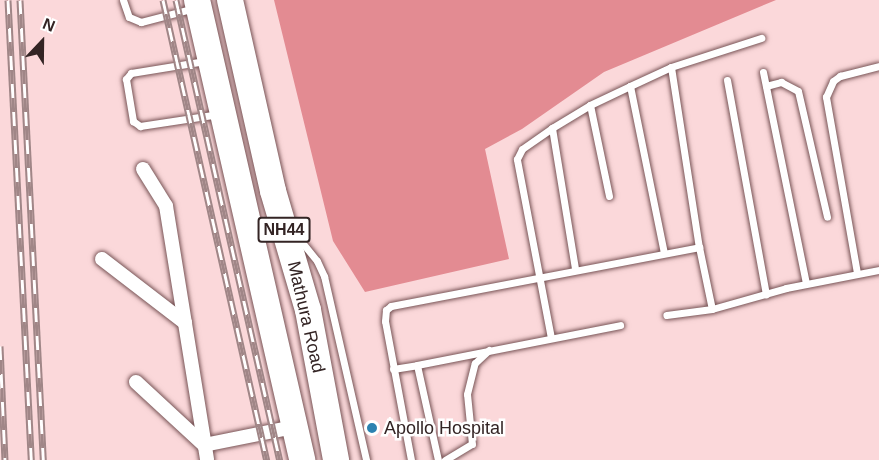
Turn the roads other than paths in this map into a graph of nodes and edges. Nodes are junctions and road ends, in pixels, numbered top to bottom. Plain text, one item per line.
1 (123, 0) edge
2 (230, 0) edge
3 (198, 4) edge
4 (761, 39) dead end
5 (211, 60) junction
6 (879, 66) edge
7 (671, 68) junction
8 (763, 72) dead end
9 (727, 80) dead end
10 (630, 86) junction
11 (766, 86) junction
12 (590, 105) junction
13 (222, 114) junction
14 (552, 128) junction
15 (143, 169) dead end
16 (609, 196) dead end
17 (827, 217) dead end
18 (282, 220) junction
19 (699, 247) junction
20 (664, 253) junction
21 (102, 259) dead end
22 (575, 269) junction
23 (879, 270) edge
24 (857, 273) junction
25 (537, 277) junction
26 (806, 284) junction
27 (766, 294) junction
28 (712, 309) junction
29 (666, 315) dead end
30 (184, 323) junction
31 (620, 324) dead end
32 (551, 338) junction
33 (489, 350) junction
34 (417, 364) junction
35 (393, 369) junction
36 (136, 382) dead end
37 (294, 427) junction
38 (204, 445) junction
39 (207, 460) edge
40 (302, 460) edge
41 (336, 460) edge
42 (366, 460) edge
43 (411, 460) edge
44 (438, 460) edge
45 (445, 460) edge

1 - 3 lane
2 - 18 highway, Mathura Road / NH44
3 - 5 highway, Mathura Road / NH44
4 - 7 lane
5 - 13 highway, Mathura Road / NH44
5 - 13 lane
6 - 24 lane
7 - 10 lane
7 - 19 lane
8 - 11 lane
9 - 27 lane
10 - 12 lane
10 - 20 lane
11 - 17 lane
11 - 26 lane
12 - 14 lane
12 - 16 lane
13 - 37 highway, Mathura Road / NH44
14 - 22 lane
14 - 25 lane
15 - 30 street
18 - 41 highway, Mathura Road / NH44
18 - 42 lane
19 - 20 lane
19 - 28 lane
20 - 22 lane
21 - 30 street
22 - 25 lane
23 - 24 lane
24 - 26 lane
25 - 32 lane
25 - 35 lane
26 - 27 lane
27 - 28 lane
28 - 29 lane
30 - 38 street
31 - 32 lane
32 - 33 lane
33 - 34 lane
33 - 45 lane
34 - 35 lane
34 - 44 lane
35 - 43 lane
36 - 38 street
37 - 38 street
37 - 40 highway, Mathura Road / NH44
38 - 39 street

